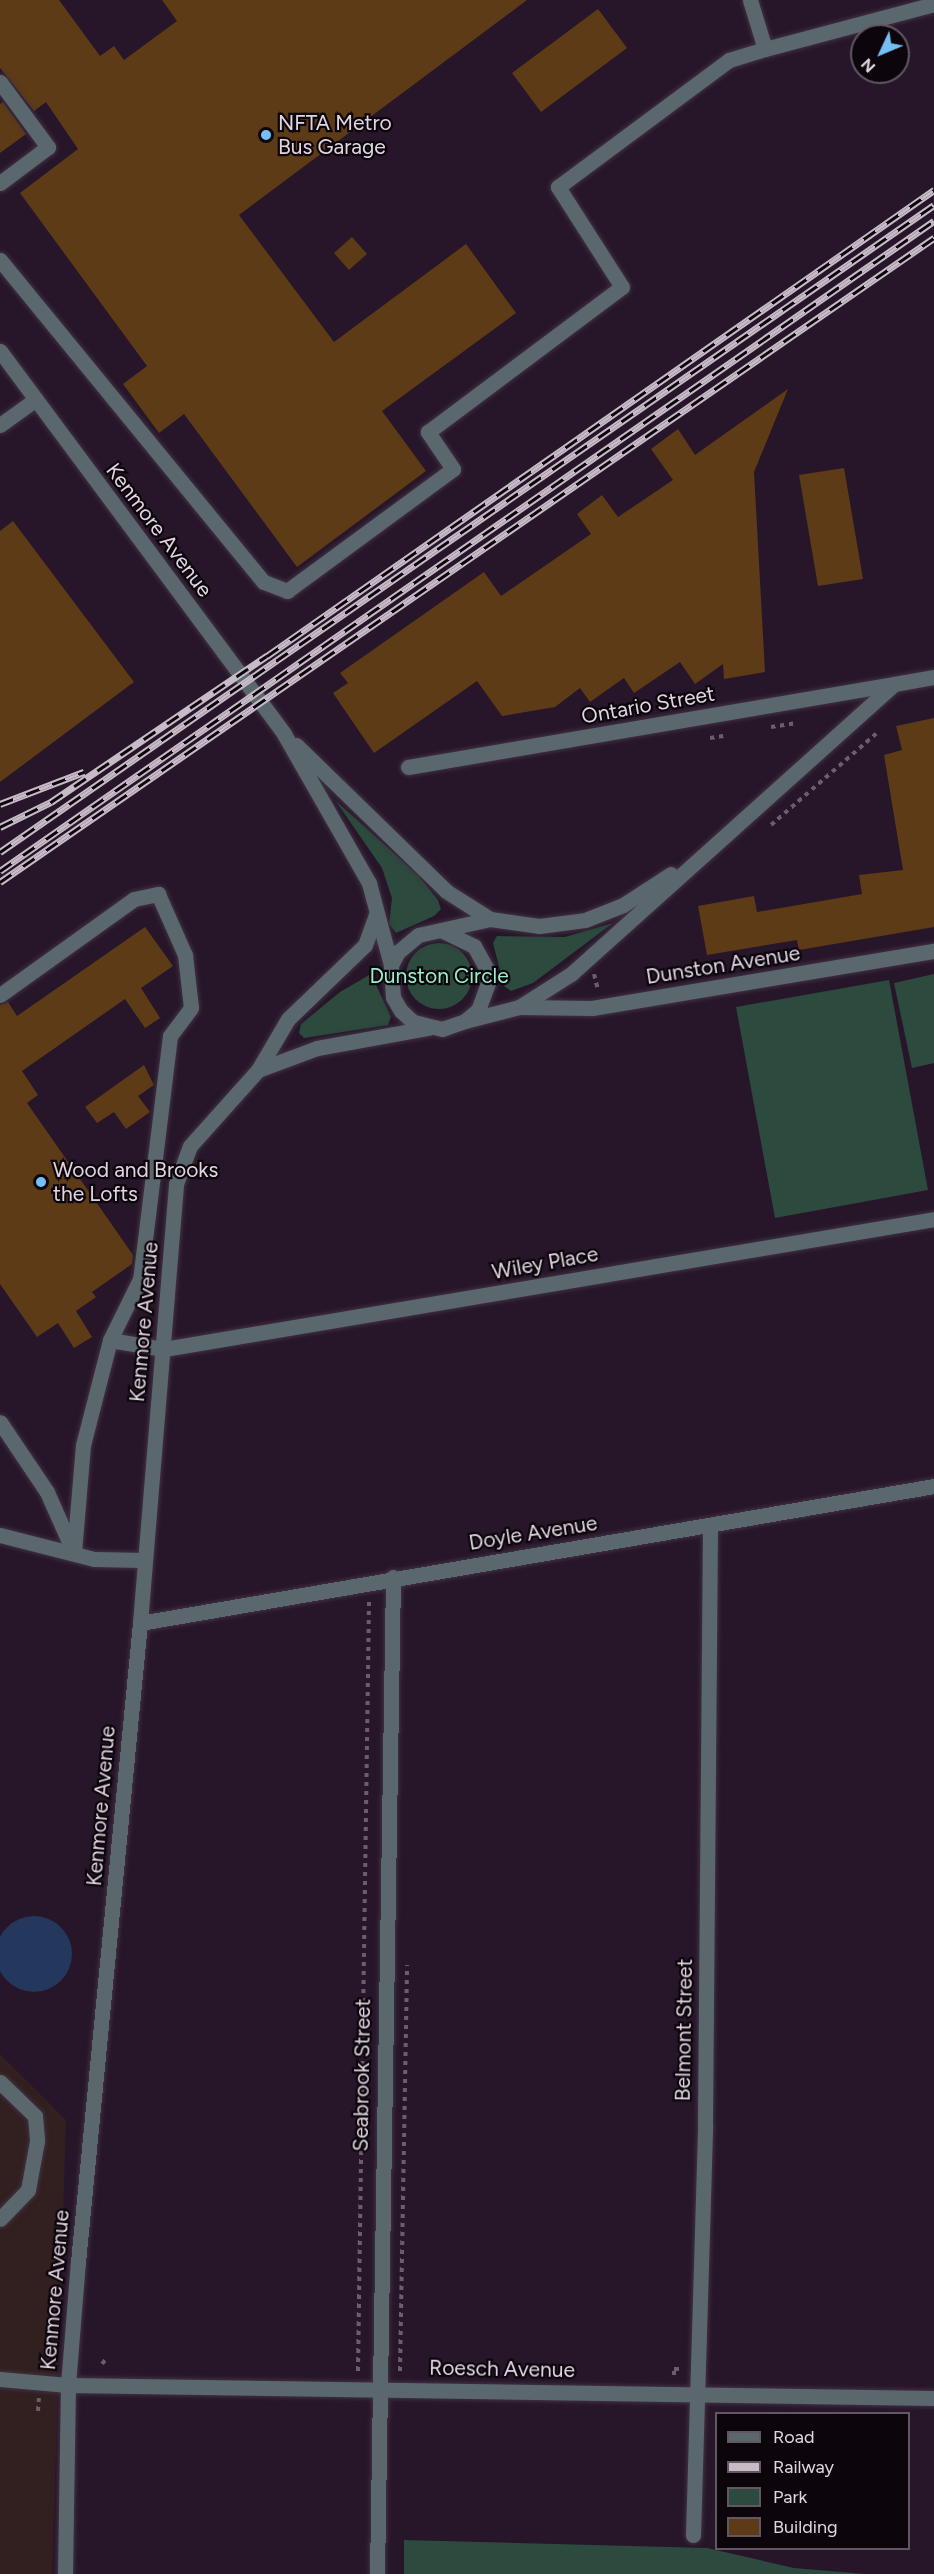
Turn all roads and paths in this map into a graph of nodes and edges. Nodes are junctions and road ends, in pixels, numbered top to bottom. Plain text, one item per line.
1 (750, 0) edge
2 (934, 4) edge
3 (765, 50) junction
4 (0, 82) edge
5 (0, 183) edge
6 (0, 260) edge
7 (0, 351) edge
8 (36, 399) junction
9 (0, 425) edge
10 (934, 677) edge
11 (894, 684) junction
12 (797, 723) dead end
13 (771, 727) dead end
14 (879, 731) dead end
15 (284, 734) junction
16 (728, 735) dead end
17 (710, 738) dead end
18 (408, 767) dead end
19 (771, 825) dead end
20 (711, 848) junction
21 (447, 892) junction
22 (375, 915) junction
23 (490, 919) junction
24 (465, 926) junction
25 (441, 930) junction
26 (408, 941) junction
27 (385, 948) junction
28 (934, 951) edge
29 (482, 956) junction
30 (353, 958) junction
31 (391, 965) junction
32 (594, 974) dead end
33 (598, 988) dead end
34 (0, 995) edge
35 (519, 1006) junction
36 (465, 1021) junction
37 (428, 1028) junction
38 (258, 1070) junction
39 (934, 1219) edge
40 (110, 1340) junction
41 (164, 1349) junction
42 (0, 1422) edge
43 (934, 1486) edge
44 (710, 1525) junction
45 (0, 1535) edge
46 (74, 1553) junction
47 (144, 1560) junction
48 (393, 1577) junction
49 (369, 1599) dead end
50 (140, 1623) junction
51 (407, 1961) dead end
52 (0, 2082) edge
53 (0, 2219) edge
54 (106, 2359) dead end
55 (102, 2364) dead end
56 (674, 2369) dead end
57 (358, 2371) dead end
58 (399, 2372) dead end
59 (674, 2375) dead end
60 (0, 2379) edge
61 (68, 2385) junction
62 (379, 2388) junction
63 (696, 2394) junction
64 (934, 2398) edge
65 (39, 2403) dead end
66 (38, 2411) dead end
67 (693, 2535) dead end
68 (65, 2574) edge
69 (377, 2574) edge

1 - 3 street
2 - 3 street
3 - 6 street
4 - 5 street
7 - 8 street, Kenmore Avenue
8 - 9 street
8 - 15 street, Kenmore Avenue
10 - 11 street, Ontario Street
11 - 18 street, Ontario Street
11 - 20 street
12 - 13 path
14 - 19 path
15 - 21 street, Kenmore Avenue
15 - 22 street, Kenmore Avenue
16 - 17 path
20 - 23 street
20 - 35 street
21 - 23 street
21 - 24 street
22 - 27 street
22 - 30 street, Kenmore Avenue
23 - 24 street
24 - 25 street
24 - 29 street
25 - 26 street
25 - 29 street
26 - 27 street
26 - 31 street
27 - 30 street
27 - 31 street
28 - 35 street, Dunston Avenue
29 - 36 street
30 - 38 street, Kenmore Avenue
31 - 37 street
32 - 33 path
34 - 40 street
35 - 36 street
36 - 37 street
37 - 38 street, Kenmore Avenue
38 - 41 street, Kenmore Avenue
39 - 41 street, Wiley Place
40 - 41 street, Wiley Place
40 - 46 street
41 - 47 street, Kenmore Avenue
42 - 46 street
43 - 44 street, Doyle Avenue
44 - 48 street, Doyle Avenue
44 - 63 street, Belmont Street
45 - 46 street
46 - 47 street
47 - 50 street, Kenmore Avenue
48 - 50 street, Doyle Avenue
48 - 62 street, Seabrook Street
49 - 57 path, Seabrook Street
50 - 61 street, Kenmore Avenue
51 - 58 path, Seabrook Street
52 - 53 street
54 - 55 path
56 - 59 path
60 - 61 street, Roesch Avenue
61 - 62 street, Roesch Avenue
61 - 68 street, Kenmore Avenue
62 - 63 street, Roesch Avenue
62 - 69 street, Seabrook Street
63 - 64 street, Roesch Avenue
63 - 67 street, Belmont Street
65 - 66 path

